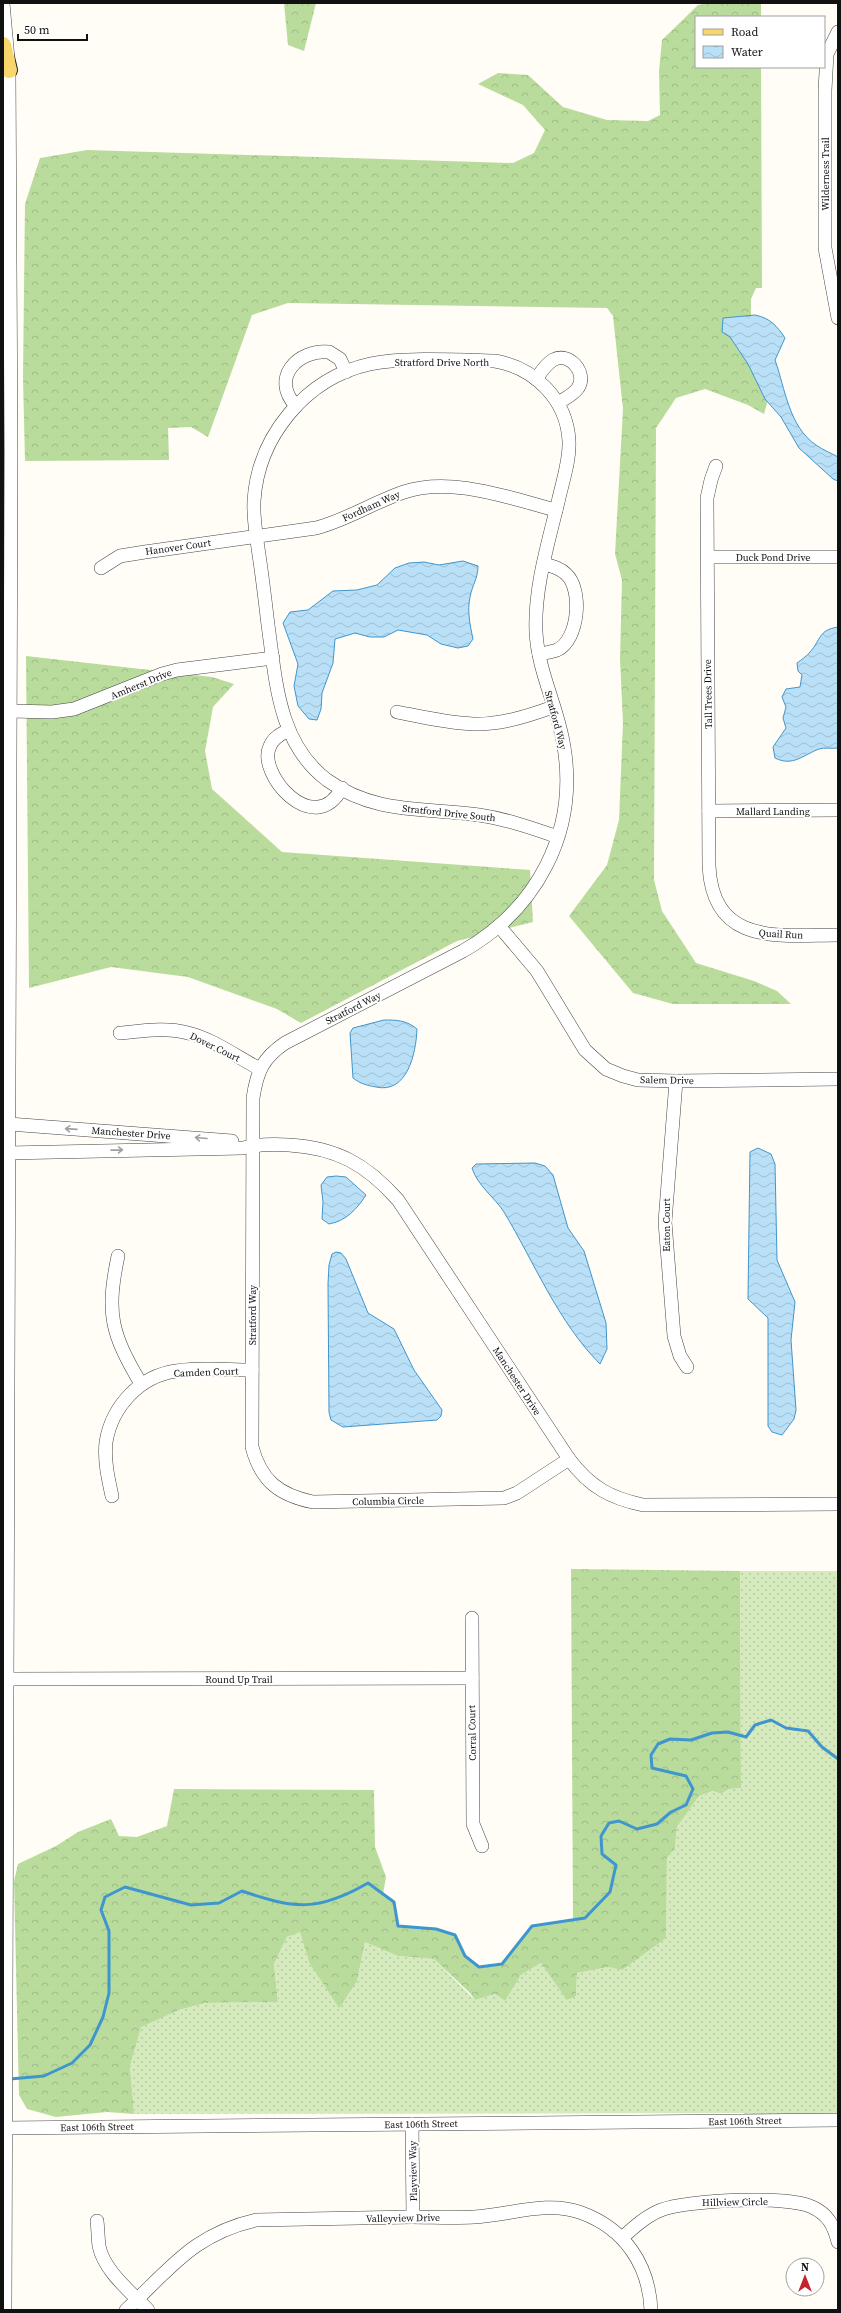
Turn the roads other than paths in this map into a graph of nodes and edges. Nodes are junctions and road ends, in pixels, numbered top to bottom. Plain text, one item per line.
1 (3, 3) edge
2 (838, 32) edge
3 (3, 45) edge
4 (8, 70) junction
5 (838, 318) edge
6 (346, 372) junction
7 (536, 379) junction
8 (558, 403) junction
9 (296, 406) junction
10 (716, 466) dead end
11 (556, 510) junction
12 (257, 536) junction
13 (838, 556) edge
14 (708, 557) junction
15 (544, 564) junction
16 (101, 568) dead end
17 (539, 654) junction
18 (273, 658) junction
19 (553, 707) junction
20 (10, 711) junction
21 (397, 712) dead end
22 (288, 730) junction
23 (342, 788) junction
24 (838, 810) edge
25 (709, 811) junction
26 (558, 837) junction
27 (728, 918) joint
28 (500, 926) junction
29 (838, 935) edge
30 (120, 1033) dead end
31 (260, 1069) junction
32 (838, 1080) edge
33 (676, 1081) junction
34 (9, 1124) junction
35 (253, 1145) junction
36 (8, 1152) junction
37 (118, 1256) dead end
38 (687, 1367) dead end
39 (252, 1370) junction
40 (141, 1384) junction
41 (252, 1418) joint
42 (569, 1459) junction
43 (112, 1496) dead end
44 (838, 1504) edge
45 (472, 1618) dead end
46 (472, 1678) junction
47 (6, 1679) junction
48 (4, 1718) edge
49 (482, 1846) dead end
50 (838, 2120) edge
51 (412, 2124) junction
52 (4, 2128) junction
53 (413, 2217) junction
54 (97, 2221) dead end
55 (622, 2238) junction
56 (838, 2242) edge
57 (138, 2299) junction
58 (5, 2310) edge
59 (126, 2310) edge
60 (148, 2310) edge
61 (651, 2310) edge

1 - 4 street
2 - 5 street, Wilderness Trail
3 - 4 main road
4 - 20 street
6 - 7 street, Stratford Drive North
6 - 9 street, Stratford Drive North
6 - 9 street
7 - 8 street, Stratford Drive North
7 - 8 street
8 - 11 street, Stratford Drive North
9 - 12 street, Stratford Drive North
10 - 14 street, Tall Trees Drive
11 - 12 street, Fordham Way
11 - 15 street, Stratford Way
12 - 16 street, Hanover Court
12 - 18 street, Stratford Drive South
13 - 14 street, Duck Pond Drive
14 - 25 street, Tall Trees Drive
15 - 17 street, Stratford Way
15 - 17 street
17 - 19 street, Stratford Way
18 - 20 street, Amherst Drive
18 - 22 street, Stratford Drive South
19 - 21 street
19 - 26 street, Stratford Way
20 - 34 street
22 - 23 street, Stratford Drive South
22 - 23 street
23 - 26 street, Stratford Drive South
24 - 25 street, Mallard Landing
25 - 27 street, Tall Trees Drive
26 - 28 street, Stratford Way
27 - 29 street, Quail Run
28 - 31 street, Stratford Way
28 - 33 street, Salem Drive
30 - 31 street, Dover Court
31 - 35 street, Stratford Way
32 - 33 street, Salem Drive
33 - 38 street, Eaton Court
35 -> 34 street, Manchester Drive
34 - 36 street
36 -> 35 street, Manchester Drive
35 - 39 street, Stratford Way
35 - 42 street, Manchester Drive
36 - 47 street
37 - 40 street
39 - 40 street, Camden Court
39 - 41 street, Stratford Way
40 - 43 street, Camden Court
41 - 42 street, Columbia Circle
42 - 44 street, Manchester Drive
45 - 46 street, Corral Court
46 - 47 street, Round Up Trail
46 - 49 street, Corral Court
47 - 48 street
48 - 52 street
50 - 51 street, East 106th Street
51 - 52 street, East 106th Street
51 - 53 street, Playview Way
52 - 58 street
53 - 55 street, Valleyview Drive
53 - 57 street, Valleyview Drive
54 - 57 street
55 - 56 street, Hillview Circle
55 - 61 street, Valleyview Drive
57 - 59 street, Valleyview Drive
57 - 60 street

